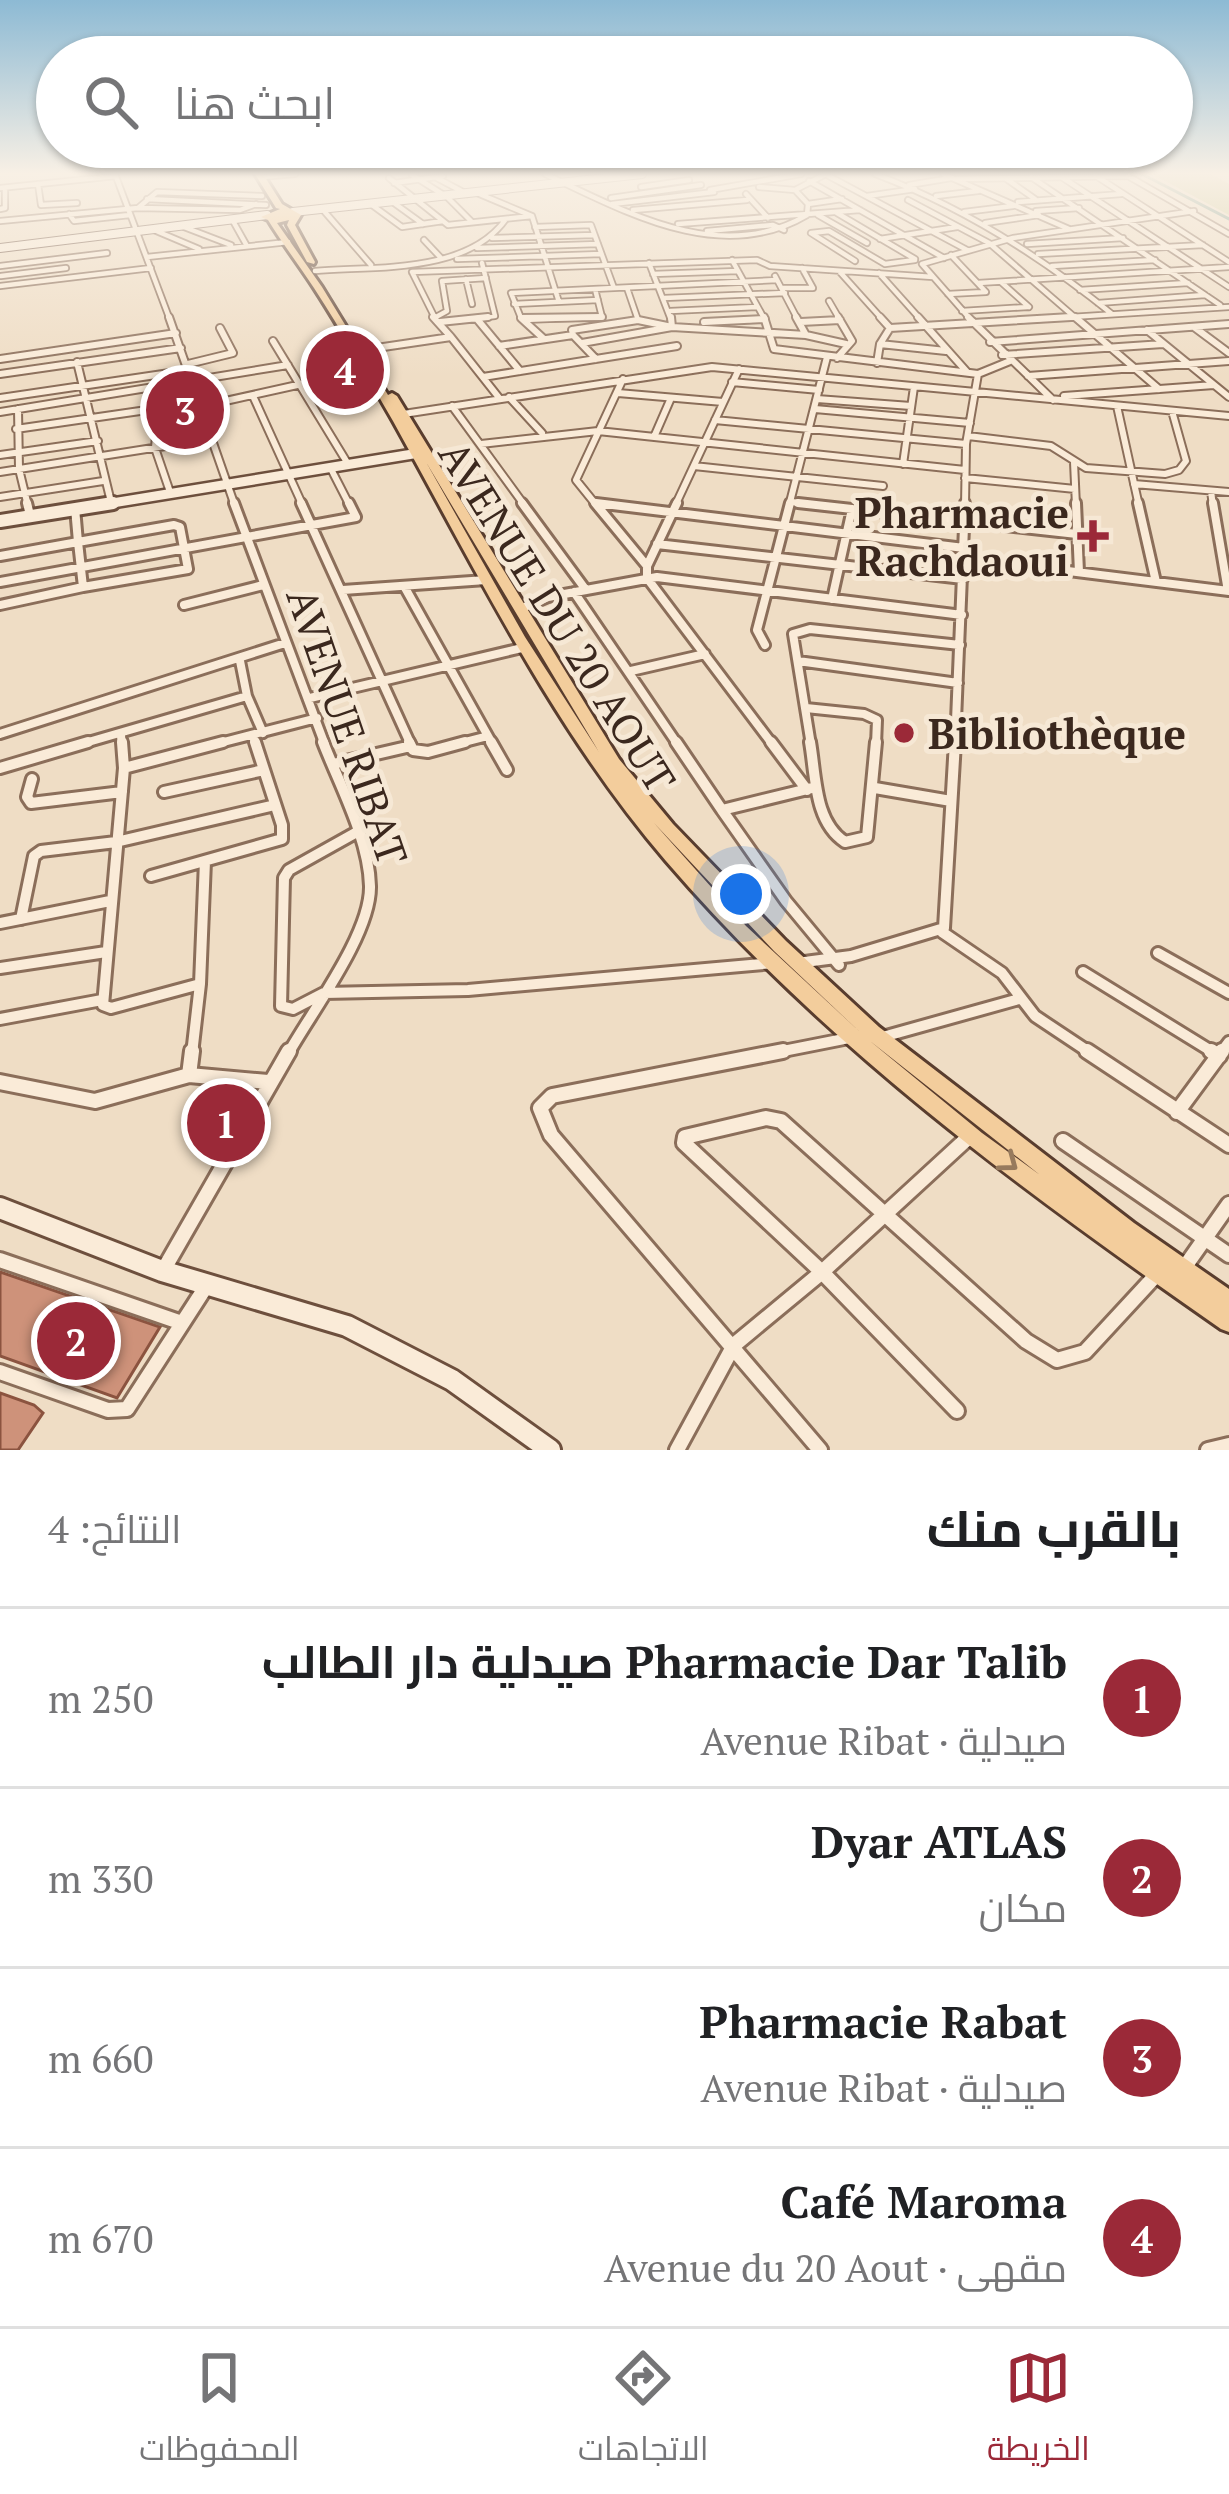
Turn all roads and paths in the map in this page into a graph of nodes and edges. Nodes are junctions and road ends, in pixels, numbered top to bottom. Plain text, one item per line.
1 (59, 242) joint
2 (141, 242) edge
3 (182, 242) edge
4 (222, 242) edge
5 (244, 242) edge
6 (288, 242) joint
7 (300, 242) edge
8 (349, 242) edge
9 (426, 242) edge
10 (486, 242) edge
11 (522, 242) edge
12 (540, 242) edge
13 (825, 242) edge
14 (845, 242) edge
15 (874, 242) edge
16 (885, 242) edge
17 (918, 242) edge
18 (952, 242) edge
19 (995, 242) edge
20 (1020, 242) edge
21 (1063, 242) edge
22 (1129, 242) edge
23 (1160, 242) edge
24 (1198, 242) edge
25 (867, 243) joint
26 (989, 243) junction
27 (483, 244) junction
28 (1025, 244) junction
29 (1203, 245) junction
30 (247, 246) junction
31 (541, 246) junction
32 (852, 246) junction
33 (236, 247) junction
34 (599, 247) junction
35 (1168, 247) junction
36 (0, 248) edge
37 (473, 248) junction
38 (1138, 248) junction
39 (967, 250) junction
40 (204, 251) junction
41 (107, 253) dead end
42 (463, 253) junction
43 (1038, 254) junction
44 (948, 256) junction
45 (147, 257) junction
46 (64, 258) junction
47 (447, 258) junction
48 (732, 260) junction
49 (1155, 260) junction
50 (855, 261) dead end
51 (407, 262) junction
52 (919, 262) junction
53 (482, 263) junction
54 (649, 263) junction
55 (631, 264) junction
56 (1229, 265) edge
57 (371, 266) junction
58 (770, 266) junction
59 (1052, 266) junction
60 (66, 268) junction
61 (151, 268) junction
62 (802, 268) junction
63 (1202, 269) junction
64 (453, 270) junction
65 (0, 271) edge
66 (315, 271) junction
67 (738, 271) junction
68 (839, 271) junction
69 (1171, 271) junction
70 (412, 272) junction
71 (879, 273) junction
72 (653, 274) junction
73 (933, 277) junction
74 (1066, 277) junction
75 (69, 278) junction
76 (486, 278) junction
77 (466, 279) junction
78 (1031, 279) junction
79 (456, 280) junction
80 (1000, 281) junction
81 (744, 282) junction
82 (978, 283) junction
83 (1188, 283) junction
84 (1, 286) edge
85 (658, 286) junction
86 (640, 287) junction
87 (781, 287) junction
88 (1229, 287) edge
89 (614, 288) junction
90 (627, 288) junction
91 (595, 289) junction
92 (556, 290) junction
93 (1081, 290) junction
94 (1011, 291) junction
95 (986, 292) junction
96 (750, 294) junction
97 (948, 294) junction
98 (1204, 295) junction
99 (664, 298) junction
100 (598, 300) junction
101 (829, 301) dead end
102 (562, 302) junction
103 (1098, 303) junction
104 (472, 304) dead end
105 (514, 304) junction
106 (757, 307) junction
107 (1028, 307) junction
108 (1226, 307) edge
109 (1184, 310) junction
110 (670, 311) junction
111 (962, 311) junction
112 (1112, 314) junction
113 (1075, 316) junction
114 (521, 317) junction
115 (569, 318) junction
116 (438, 319) junction
117 (477, 319) junction
118 (765, 319) junction
119 (1042, 319) junction
120 (638, 320) junction
121 (840, 320) junction
122 (704, 322) dead end
123 (801, 322) junction
124 (973, 323) junction
125 (1229, 324) edge
126 (928, 326) junction
127 (1199, 326) junction
128 (672, 327) junction
129 (220, 328) dead end
130 (889, 329) junction
131 (1147, 330) junction
132 (572, 332) junction
133 (176, 333) junction
134 (1095, 334) junction
135 (806, 335) junction
136 (772, 336) junction
137 (936, 336) junction
138 (451, 337) junction
139 (544, 339) junction
140 (273, 341) dead end
141 (990, 342) junction
142 (582, 344) junction
143 (846, 344) junction
144 (880, 344) junction
145 (1163, 344) junction
146 (499, 346) junction
147 (677, 346) dead end
148 (181, 347) junction
149 (1110, 347) junction
150 (73, 348) junction
151 (363, 350) junction
152 (947, 351) junction
153 (1229, 357) edge
154 (832, 358) junction
155 (1006, 358) junction
156 (0, 359) edge
157 (596, 359) junction
158 (77, 362) junction
159 (877, 363) junction
160 (562, 364) junction
161 (1188, 364) junction
162 (288, 365) junction
163 (189, 367) junction
164 (1134, 368) junction
165 (739, 369) junction
166 (365, 370) junction
167 (520, 371) junction
168 (972, 373) junction
169 (0, 374) edge
170 (1028, 376) junction
171 (483, 377) junction
172 (822, 379) junction
173 (194, 380) junction
174 (623, 380) junction
175 (733, 382) junction
176 (582, 385) junction
177 (1214, 385) junction
178 (83, 386) junction
179 (301, 386) junction
180 (914, 387) junction
181 (1159, 389) junction
182 (975, 392) junction
183 (618, 393) junction
184 (253, 396) junction
185 (1229, 397) edge
186 (0, 398) edge
187 (86, 398) junction
188 (505, 398) junction
189 (671, 398) junction
190 (1052, 398) junction
191 (817, 399) junction
192 (723, 402) junction
193 (203, 404) junction
194 (452, 406) junction
195 (911, 406) junction
196 (1117, 406) junction
197 (18, 409) junction
198 (158, 409) junction
199 (1172, 410) junction
200 (0, 412) edge
201 (397, 415) junction
202 (1229, 416) edge
203 (910, 418) junction
204 (92, 419) junction
205 (715, 420) junction
206 (970, 423) junction
207 (48, 424) junction
208 (16, 429) junction
209 (811, 429) junction
210 (598, 431) junction
211 (542, 434) junction
212 (654, 437) junction
213 (907, 438) junction
214 (210, 440) junction
215 (967, 440) junction
216 (98, 441) junction
217 (705, 442) junction
218 (481, 444) junction
219 (53, 446) junction
220 (155, 448) junction
221 (18, 452) junction
222 (419, 453) junction
223 (806, 453) junction
224 (0, 454) edge
225 (98, 457) junction
226 (1074, 462) junction
227 (348, 464) junction
228 (903, 464) junction
229 (694, 466) junction
230 (330, 467) junction
231 (19, 469) junction
232 (0, 472) edge
233 (1132, 473) junction
234 (965, 474) junction
235 (290, 475) junction
236 (799, 477) junction
237 (103, 481) junction
238 (230, 484) junction
239 (1134, 484) junction
240 (883, 486) dead end
241 (1075, 489) junction
242 (1211, 490) junction
243 (1229, 492) edge
244 (22, 493) junction
245 (170, 493) junction
246 (0, 497) edge
247 (111, 502) junction
248 (791, 502) junction
249 (596, 503) junction
250 (75, 508) junction
251 (852, 509) junction
252 (672, 513) junction
253 (1215, 513) junction
254 (1229, 514) edge
255 (30, 515) junction
256 (0, 521) edge
257 (964, 522) junction
258 (310, 525) junction
259 (785, 526) junction
260 (1224, 531) edge
261 (247, 533) junction
262 (846, 534) junction
263 (1078, 534) junction
264 (78, 542) junction
265 (657, 544) junction
266 (184, 545) junction
267 (964, 553) junction
268 (0, 556) edge
269 (776, 557) junction
270 (81, 565) junction
271 (839, 565) junction
272 (647, 566) junction
273 (1079, 572) junction
274 (647, 578) junction
275 (963, 578) junction
276 (485, 580) junction
277 (0, 582) edge
278 (1156, 582) junction
279 (263, 585) junction
280 (404, 586) junction
281 (83, 587) junction
282 (344, 590) junction
283 (767, 590) junction
284 (580, 591) junction
285 (1229, 591) edge
286 (548, 597) junction
287 (832, 598) junction
288 (516, 603) junction
289 (0, 605) edge
290 (184, 605) dead end
291 (962, 615) junction
292 (285, 643) junction
293 (766, 645) dead end
294 (960, 645) junction
295 (526, 647) junction
296 (705, 654) junction
297 (240, 661) junction
298 (798, 661) junction
299 (448, 666) junction
300 (631, 671) junction
301 (382, 681) junction
302 (958, 683) junction
303 (247, 696) junction
304 (310, 698) junction
305 (806, 707) junction
306 (317, 718) junction
307 (0, 734) edge
308 (258, 735) junction
309 (121, 736) junction
310 (488, 736) junction
311 (411, 746) junction
312 (333, 764) junction
313 (0, 768) edge
314 (124, 768) junction
315 (264, 770) junction
316 (507, 770) dead end
317 (32, 779) dead end
318 (875, 788) junction
319 (812, 789) junction
320 (122, 792) junction
321 (164, 793) dead end
322 (951, 801) junction
323 (274, 805) junction
324 (722, 810) junction
325 (357, 832) junction
326 (116, 842) junction
327 (205, 861) junction
328 (151, 876) dead end
329 (110, 901) junction
330 (22, 919) junction
331 (0, 923) edge
332 (942, 932) junction
333 (106, 952) junction
334 (1158, 953) dead end
335 (836, 961) junction
336 (771, 963) junction
337 (796, 963) junction
338 (0, 968) edge
339 (1083, 972) dead end
340 (817, 982) junction
341 (200, 984) junction
342 (324, 992) junction
343 (1229, 993) edge
344 (1019, 999) junction
345 (102, 1000) junction
346 (0, 1019) edge
347 (855, 1037) junction
348 (878, 1038) junction
349 (1229, 1042) edge
350 (1219, 1056) junction
351 (189, 1075) junction
352 (0, 1082) edge
353 (268, 1082) junction
354 (1177, 1112) junction
355 (971, 1135) junction
356 (1063, 1141) dead end
357 (1229, 1145) edge
358 (1229, 1204) edge
359 (0, 1208) edge
360 (886, 1214) junction
361 (1204, 1239) junction
362 (1229, 1255) edge
363 (0, 1260) edge
364 (162, 1271) junction
365 (822, 1272) junction
366 (1181, 1272) junction
367 (1158, 1273) junction
368 (207, 1285) junction
369 (1229, 1303) edge
370 (1229, 1321) edge
371 (182, 1323) junction
372 (734, 1345) junction
373 (0, 1372) edge
374 (957, 1412) dead end
375 (1229, 1445) edge
376 (550, 1450) edge
377 (677, 1450) edge
378 (820, 1450) edge
379 (1208, 1450) edge

1 - 36 street
1 - 46 street
2 - 45 street, AVENUE RIBAT
3 - 40 street
4 - 33 street
5 - 30 street
6 - 30 street
6 - 166 main road, AVENUE DU 20 AOUT
7 - 66 main road, AVENUE DU 20 AOUT
8 - 57 street
9 - 47 street
10 - 27 street
11 - 31 street
12 - 31 street
13 - 50 street
14 - 32 street
15 - 25 street
16 - 52 street
17 - 44 street
18 - 39 street
19 - 26 street
20 - 28 street
21 - 28 street
22 - 38 street
23 - 35 street
24 - 29 street
25 - 32 street
26 - 39 street
26 - 78 street
27 - 31 street
27 - 37 street
28 - 43 street
29 - 35 street
29 - 56 street
30 - 33 street
31 - 34 street
31 - 34 street
31 - 34 street
31 - 37 street
31 - 42 street
31 - 53 street
31 - 92 street
32 - 52 street
33 - 40 street
34 - 55 street
34 - 89 street
35 - 38 street
35 - 63 street
37 - 42 street
38 - 43 street
38 - 49 street
39 - 44 street
40 - 45 street
41 - 46 street
42 - 47 street
43 - 59 street
44 - 52 street
44 - 82 street
45 - 61 street, AVENUE RIBAT
46 - 60 street
46 - 65 street
47 - 51 street
47 - 53 street
47 - 64 street
48 - 54 street
48 - 58 street
48 - 67 street
49 - 59 street
49 - 69 street
51 - 57 street
51 - 70 street
52 - 73 street
53 - 64 street
53 - 76 street
54 - 55 street
54 - 72 street
55 - 86 street
56 - 63 street
57 - 66 street
58 - 62 street
58 - 87 street
59 - 74 street
60 - 65 street
60 - 75 street
61 - 75 street
61 - 133 street, AVENUE RIBAT
62 - 68 street
62 - 87 street
63 - 69 street
63 - 88 street
64 - 70 street
64 - 79 street
65 - 84 street
66 - 151 main road, AVENUE DU 20 AOUT
67 - 72 street
67 - 81 street
68 - 71 street
68 - 130 street
69 - 74 street
69 - 83 street
70 - 116 street
71 - 73 street
71 - 126 street
72 - 85 street
73 - 97 street
74 - 78 street
74 - 93 street
75 - 84 street
76 - 77 street
76 - 117 street
77 - 79 street
77 - 104 street
78 - 80 street
78 - 113 street
79 - 116 street
80 - 82 street
80 - 94 street
81 - 85 street
81 - 87 street
81 - 96 street
82 - 95 street
83 - 93 street
83 - 98 street
85 - 86 street
85 - 99 street
86 - 90 street
87 - 96 street
87 - 123 street
89 - 90 street
89 - 91 street
90 - 120 street
91 - 92 street
91 - 100 street
92 - 102 street
92 - 105 street
93 - 103 street
94 - 95 street
94 - 107 street
95 - 97 street
96 - 99 street
96 - 106 street
97 - 111 street
98 - 103 street
98 - 108 street
99 - 110 street
100 - 102 street
100 - 115 street
101 - 121 street
102 - 105 street
102 - 115 street
103 - 112 street
105 - 114 street
106 - 110 street
106 - 118 street
107 - 111 street
107 - 119 street
108 - 109 street
109 - 112 street
109 - 127 street
110 - 128 street
111 - 124 street
112 - 113 street
113 - 119 street
113 - 134 street
114 - 115 street
114 - 139 street
115 - 132 street
116 - 117 street
116 - 138 street
117 - 146 street
118 - 122 street
118 - 136 street
119 - 124 street
120 - 128 street
120 - 132 street
121 - 123 street
121 - 143 street
123 - 135 street
124 - 126 street
124 - 141 street
125 - 127 street
126 - 130 street
126 - 137 street
127 - 131 street
127 - 153 street
128 - 136 street
128 - 142 street
129 - 163 street
130 - 137 street
130 - 144 street
131 - 134 street
131 - 145 street
132 - 139 street
132 - 142 street
133 - 148 street, AVENUE RIBAT
133 - 150 street
134 - 141 street
134 - 149 street
135 - 136 street
135 - 143 street
136 - 154 street
137 - 152 street
138 - 151 street
138 - 171 street
139 - 146 street
140 - 162 street
141 - 155 street
142 - 157 street
143 - 154 street
144 - 152 street
144 - 159 street
145 - 149 street
145 - 161 street
146 - 167 street
147 - 157 street
148 - 158 street
148 - 163 street, AVENUE RIBAT
149 - 155 street
149 - 164 street
150 - 156 street
150 - 158 street
151 - 201 main road, AVENUE DU 20 AOUT
152 - 168 street
153 - 161 street
154 - 159 street
154 - 172 street
155 - 168 street
155 - 170 street
157 - 160 street
158 - 169 street
158 - 178 street
159 - 168 street
160 - 167 street
160 - 176 street
161 - 164 street
161 - 177 street
162 - 173 street
162 - 179 street
163 - 173 street, AVENUE RIBAT
163 - 178 street
164 - 170 street
164 - 181 street
165 - 172 street
165 - 174 street
165 - 175 street
166 - 179 street
166 - 201 main road, AVENUE DU 20 AOUT
167 - 171 street
168 - 182 street
170 - 190 street
171 - 188 street
172 - 180 street
172 - 191 street
173 - 187 street
173 - 193 street, AVENUE RIBAT
174 - 176 street
174 - 183 street
175 - 191 street
175 - 192 street
176 - 188 street
177 - 181 street
177 - 185 street
178 - 186 street
178 - 187 street
179 - 184 street
179 - 227 street
180 - 182 street
180 - 195 street
181 - 190 street
182 - 190 street
182 - 206 street
183 - 189 street
183 - 210 street
184 - 193 street
184 - 235 street
187 - 197 street
187 - 204 street
188 - 194 street
188 - 211 street
189 - 192 street
189 - 212 street
190 - 196 street
191 - 195 street
191 - 203 street
191 - 209 street
192 - 205 street
193 - 198 street
193 - 214 street, AVENUE RIBAT
194 - 201 street
194 - 218 street
195 - 203 street
196 - 199 street
196 - 233 street
197 - 200 street
197 - 208 street
198 - 204 street
198 - 220 street
199 - 202 street
199 - 233 street
201 - 222 main road, AVENUE DU 20 AOUT
203 - 206 street
203 - 213 street
204 - 207 street
204 - 216 street
205 - 209 street
205 - 217 street
206 - 215 street
207 - 208 street
207 - 219 street
208 - 221 street
209 - 213 street
209 - 223 street
210 - 211 street
210 - 212 street
210 - 249 street
211 - 218 street
212 - 217 street
213 - 215 street
213 - 228 street
214 - 220 street
214 - 238 street, AVENUE RIBAT
215 - 226 street
215 - 234 street
216 - 219 street
216 - 225 street
217 - 223 street
217 - 229 street
218 - 284 street
219 - 221 street
220 - 225 street
220 - 245 street
221 - 224 street
221 - 231 street
222 - 227 street
222 - 276 main road, AVENUE DU 20 AOUT
222 - 288 main road, AVENUE DU 20 AOUT
223 - 228 street
223 - 236 street
225 - 231 street
225 - 237 street
226 - 233 street
226 - 241 street
227 - 230 street
228 - 234 street
229 - 236 street
229 - 252 street
230 - 235 street
230 - 258 street
231 - 232 street
231 - 244 street
233 - 239 street
234 - 241 street
234 - 257 street
235 - 238 street
235 - 258 street
236 - 240 street
236 - 248 street
237 - 244 street
237 - 247 street
238 - 245 street
238 - 261 street, AVENUE RIBAT
239 - 242 street
239 - 278 street
241 - 263 street
242 - 243 street
242 - 253 street
244 - 246 street
244 - 255 street
245 - 247 street
247 - 250 street
248 - 251 street
248 - 259 street
249 - 252 street
249 - 272 street
250 - 255 street
250 - 264 street
251 - 257 street
251 - 262 street
252 - 259 street
252 - 265 street
253 - 254 street
253 - 260 street
255 - 256 street
257 - 263 street
257 - 267 street
258 - 261 street
258 - 282 street
259 - 262 street
259 - 269 street
260 - 285 street
261 - 266 street
261 - 279 street, AVENUE RIBAT
262 - 267 street
262 - 271 street
263 - 273 street
264 - 266 street
264 - 268 street
264 - 270 street
265 - 269 street
265 - 272 street
266 - 270 street
266 - 281 street
267 - 273 street
267 - 275 street
269 - 271 street
269 - 283 street
270 - 277 street
270 - 281 street
271 - 275 street
271 - 287 street
272 - 274 street
273 - 278 street
274 - 283 street
274 - 284 street
274 - 296 street
275 - 291 street
276 - 280 street
276 - 295 main road, AVENUE DU 20 AOUT
278 - 285 street
279 - 290 street
279 - 292 street, AVENUE RIBAT
280 - 282 street
280 - 299 street
281 - 289 street
282 - 301 street
283 - 287 street
283 - 293 street
284 - 286 street
284 - 300 street
286 - 288 street
286 - 288 street
287 - 291 street
288 - 337 main road, AVENUE DU 20 AOUT
291 - 294 street
292 - 297 street
292 - 304 street, AVENUE RIBAT
294 - 298 street
294 - 302 street
295 - 299 street
295 - 336 main road, AVENUE DU 20 AOUT
296 - 300 street
296 - 319 street
297 - 303 street
297 - 307 street
298 - 302 street
298 - 305 street
299 - 301 street
299 - 310 street
300 - 324 street
301 - 304 street
301 - 311 street
302 - 322 street
303 - 308 street
303 - 309 street
304 - 306 street, AVENUE RIBAT
305 - 318 street
305 - 319 street
306 - 308 street
306 - 312 street, AVENUE RIBAT
308 - 314 street
308 - 315 street
309 - 313 street
309 - 314 street
310 - 311 street
310 - 316 street
311 - 312 street
312 - 325 street, AVENUE RIBAT
314 - 320 street
315 - 321 street
315 - 323 street
317 - 320 street
318 - 319 street
318 - 322 street
319 - 324 street
320 - 326 street
322 - 332 street
323 - 326 street
323 - 327 street
324 - 335 street
325 - 342 street, AVENUE RIBAT
325 - 342 street
326 - 329 street
326 - 330 street
327 - 328 street
327 - 341 street
329 - 330 street
329 - 333 street
330 - 331 street
332 - 335 street
332 - 344 street
333 - 338 street
333 - 345 street
334 - 343 street
335 - 337 street
335 - 340 street
336 - 337 street
336 - 342 street
336 - 347 main road, AVENUE DU 20 AOUT
337 - 340 main road, AVENUE DU 20 AOUT
339 - 350 street
340 - 348 main road, AVENUE DU 20 AOUT
341 - 345 street
341 - 351 street
342 - 353 street, AVENUE RIBAT
344 - 348 street
344 - 354 street
345 - 346 street
347 - 355 main road, AVENUE DU 20 AOUT
347 - 372 street
348 - 366 main road, AVENUE DU 20 AOUT
349 - 350 street
350 - 354 street
351 - 352 street
351 - 353 street
353 - 364 street, AVENUE RIBAT
354 - 357 street
355 - 360 street
355 -> 367 main road, AVENUE DU 20 AOUT
356 - 361 street
358 - 361 street
359 - 364 street
360 - 365 street
360 - 365 street
360 - 367 street
361 - 362 street
361 - 366 street
363 - 371 street
364 - 368 street
365 - 372 street
365 - 374 street
366 - 369 main road, AVENUE DU 20 AOUT
367 - 370 main road, AVENUE DU 20 AOUT
368 - 371 street
368 - 376 street
371 - 373 street
372 - 377 street
372 - 378 street
375 - 379 street

